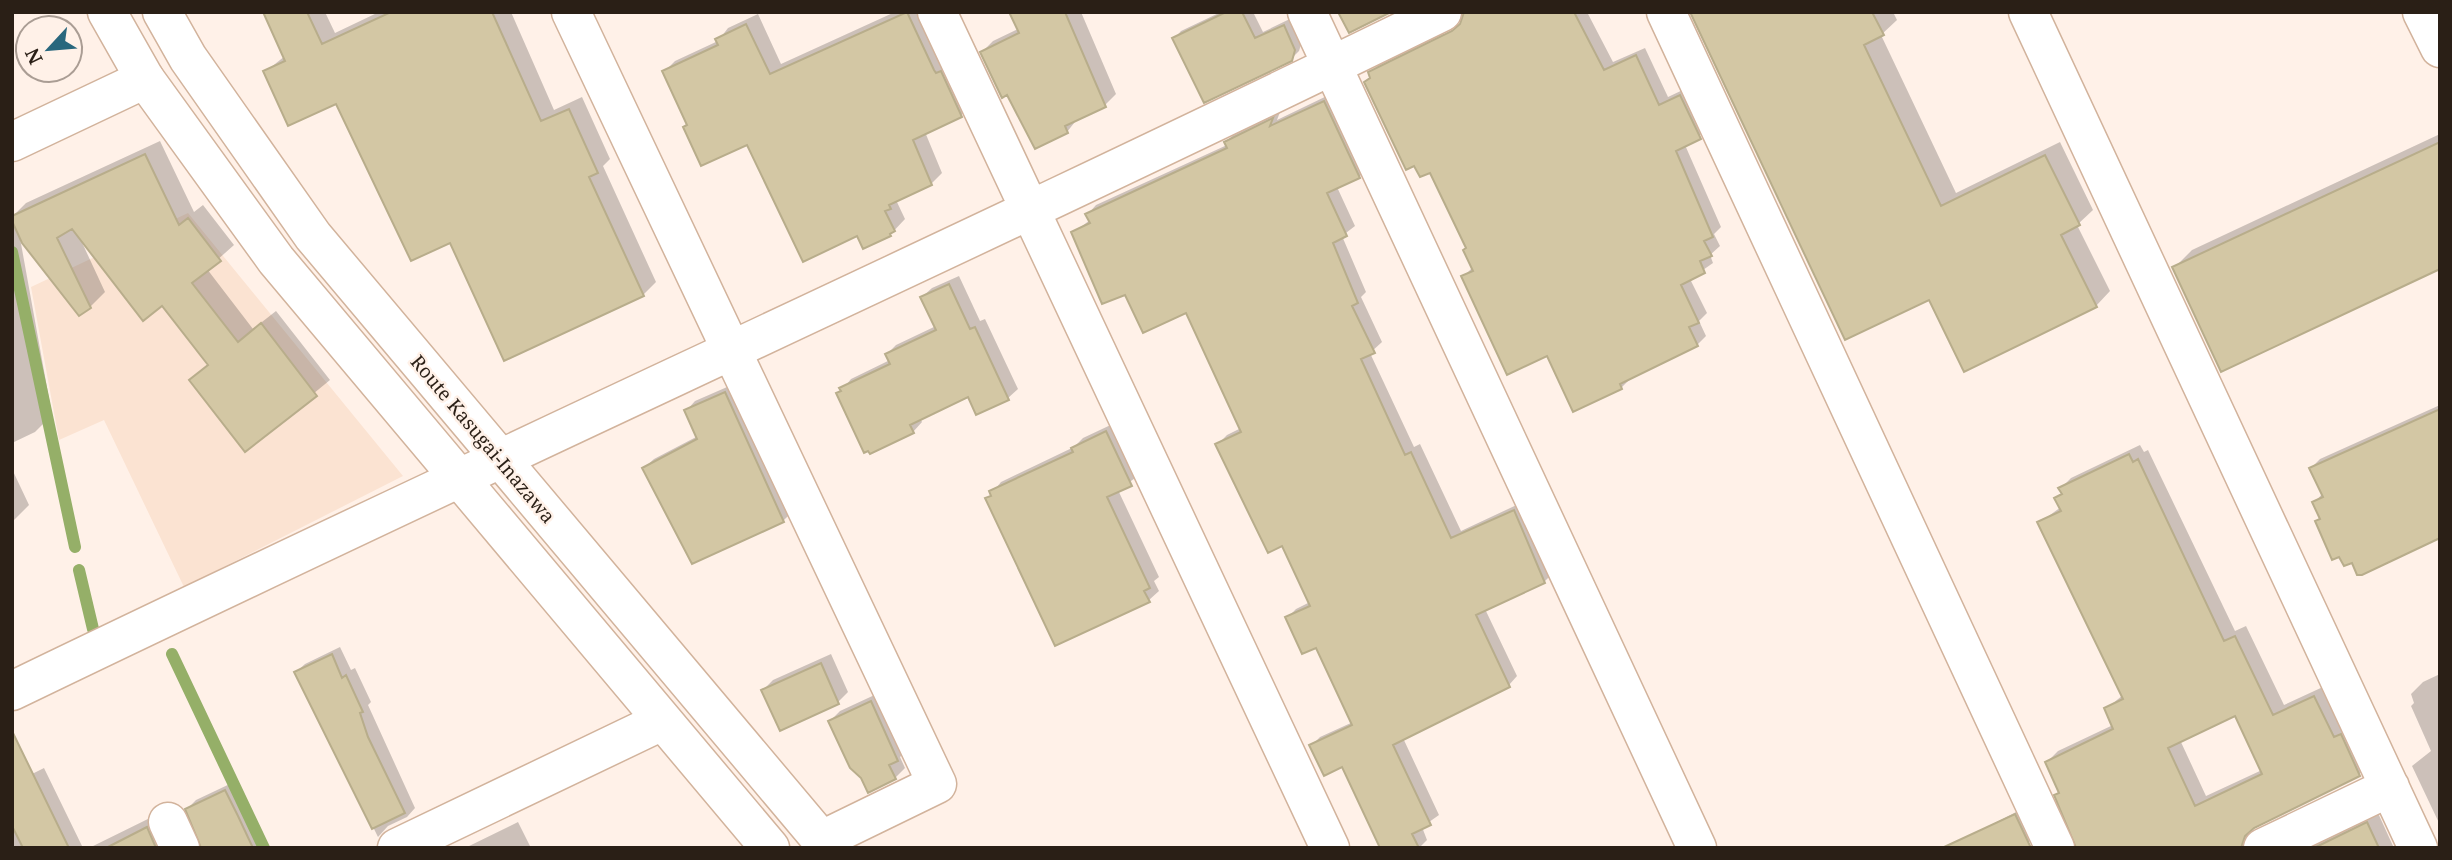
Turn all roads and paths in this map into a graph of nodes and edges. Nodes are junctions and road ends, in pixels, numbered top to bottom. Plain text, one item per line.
1 (107, 12) edge
2 (162, 12) edge
3 (570, 12) edge
4 (937, 12) edge
5 (1307, 12) edge
6 (1442, 12) edge
7 (1666, 12) edge
8 (2028, 12) edge
9 (2422, 12) edge
10 (2440, 48) edge
11 (1332, 66) junction
12 (145, 79) junction
13 (12, 142) edge
14 (1031, 210) junction
15 (730, 352) junction
16 (500, 458) junction
17 (455, 477) junction
18 (12, 691) edge
19 (662, 721) junction
20 (2390, 788) junction
21 (825, 844) edge
22 (397, 848) edge
23 (770, 848) edge
24 (1330, 848) edge
25 (1697, 848) edge
26 (2055, 848) edge
27 (2263, 848) edge
28 (2418, 848) edge

1 - 12 street
2 - 16 street, Route Kasugai-Inazawa
3 - 15 street
4 - 14 street
5 - 11 street
6 - 11 street
7 - 26 street
8 - 20 street
9 - 10 street
11 - 14 street
11 - 25 street
12 - 13 street
12 - 17 street
14 - 15 street
14 - 24 street
15 - 16 street
15 - 21 street
16 - 17 street
16 - 21 street, Route Kasugai-Inazawa
17 - 18 street
17 - 19 street
19 - 22 street
19 - 23 street
20 - 27 street
20 - 28 street

